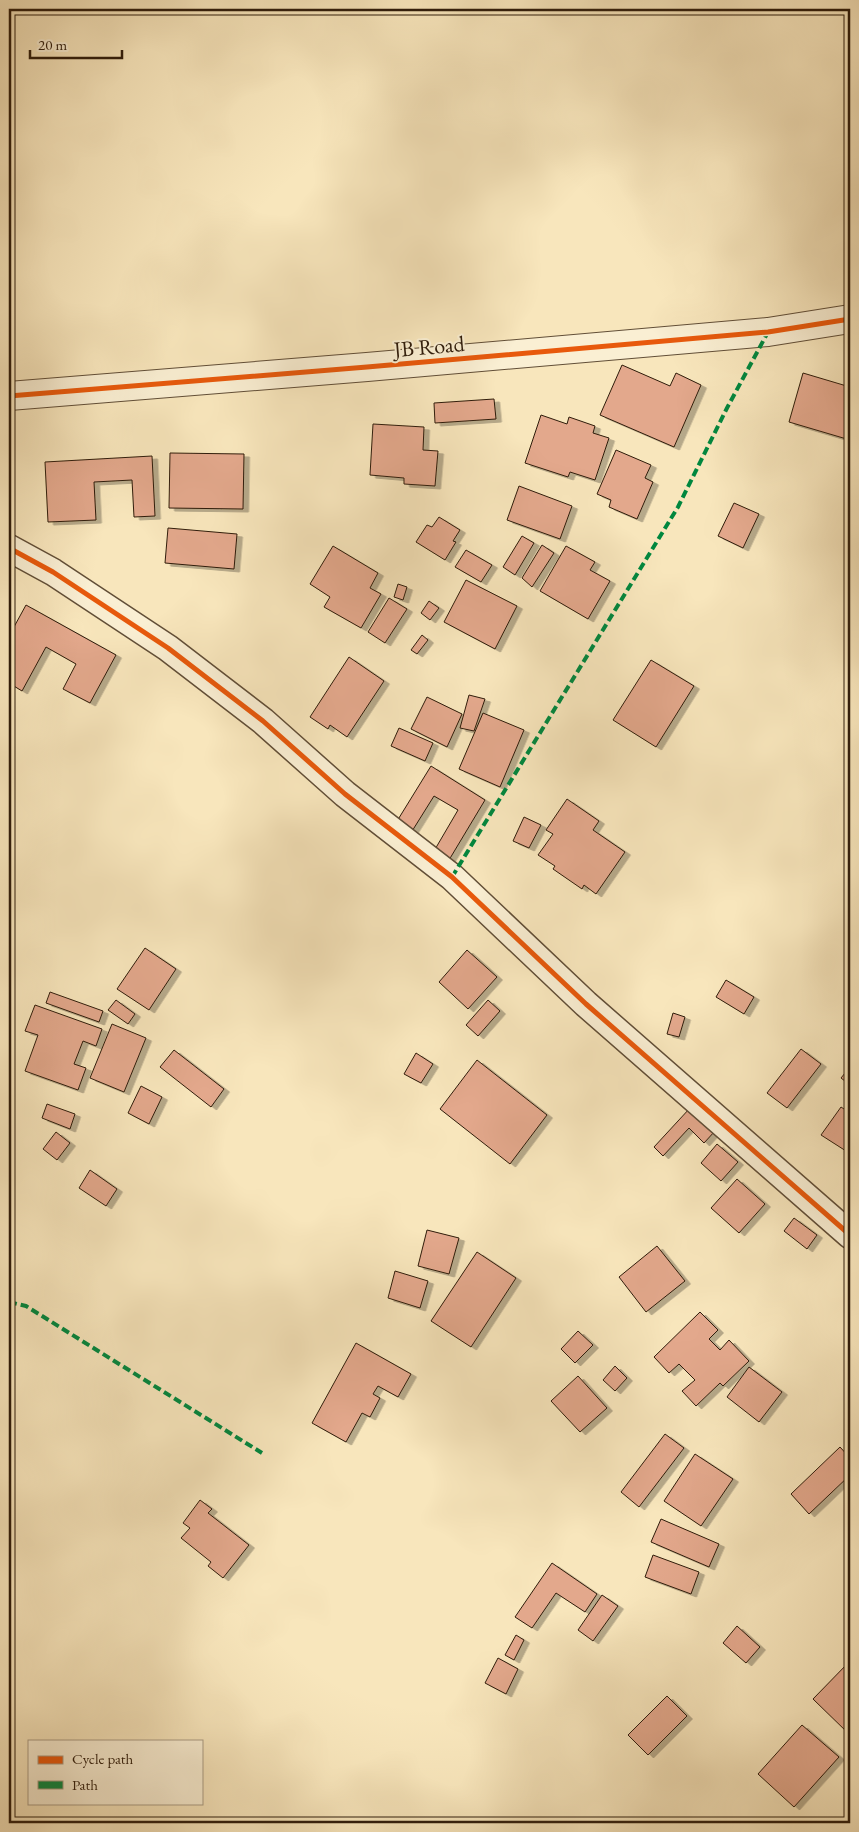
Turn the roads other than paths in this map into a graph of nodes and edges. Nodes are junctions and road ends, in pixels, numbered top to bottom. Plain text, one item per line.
1 (850, 319) edge
2 (9, 396) edge
3 (9, 548) edge
4 (850, 1235) edge

1 - 2 street, JB Road
3 - 4 street

